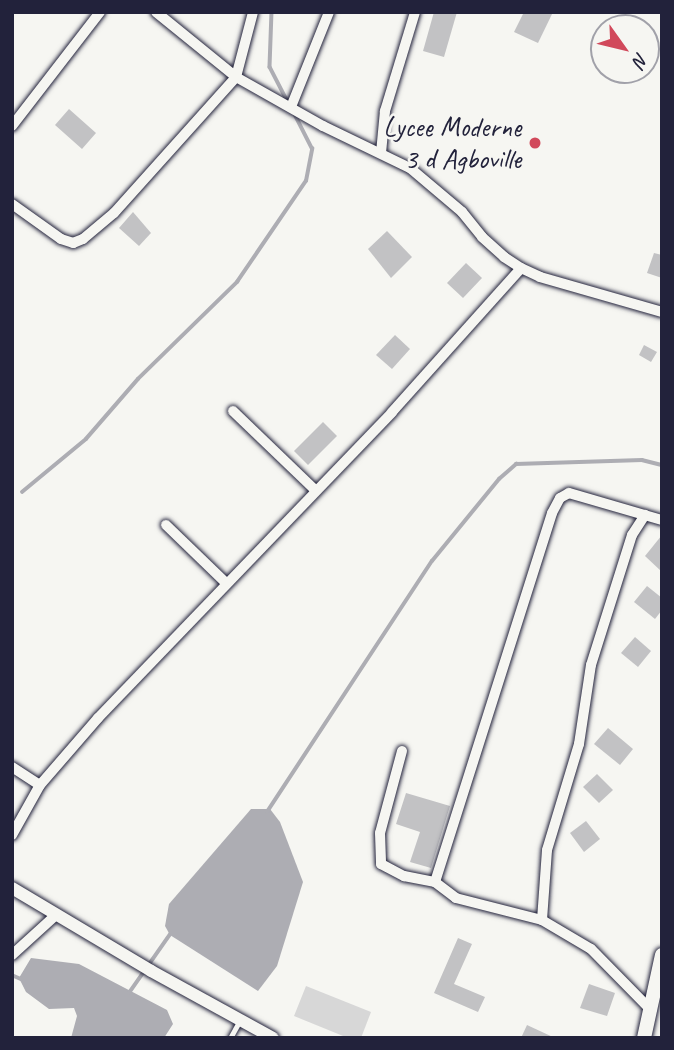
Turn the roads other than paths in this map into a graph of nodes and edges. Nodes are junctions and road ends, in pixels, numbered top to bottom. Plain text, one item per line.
1 (100, 12) edge
2 (156, 12) edge
3 (254, 12) edge
4 (330, 12) edge
5 (415, 12) edge
6 (236, 77) junction
7 (291, 107) junction
8 (12, 126) edge
9 (381, 153) junction
10 (12, 204) edge
11 (521, 268) junction
12 (662, 312) edge
13 (233, 411) dead end
14 (315, 490) junction
15 (645, 515) junction
16 (662, 520) edge
17 (166, 525) dead end
18 (226, 583) junction
19 (401, 751) dead end
20 (12, 767) edge
21 (40, 785) junction
22 (12, 835) edge
23 (435, 882) junction
24 (12, 888) edge
25 (57, 915) junction
26 (542, 920) junction
27 (12, 955) edge
28 (662, 956) edge
29 (649, 1008) junction
30 (240, 1020) junction
31 (257, 1034) edge
32 (230, 1038) edge
33 (273, 1038) edge
34 (644, 1038) edge

1 - 8 street
2 - 6 street
3 - 6 street
4 - 7 street
5 - 9 street
6 - 7 street
6 - 10 street
7 - 9 street
9 - 11 street
11 - 12 street
11 - 14 street
13 - 14 street
14 - 18 street
15 - 16 street
15 - 23 street
15 - 26 street
17 - 18 street
18 - 21 street
19 - 23 street
20 - 21 street
21 - 22 street
23 - 26 street
24 - 25 street
25 - 27 street
25 - 30 street
26 - 29 street
28 - 29 main road
29 - 34 main road
30 - 31 street
30 - 32 lane
31 - 33 street

